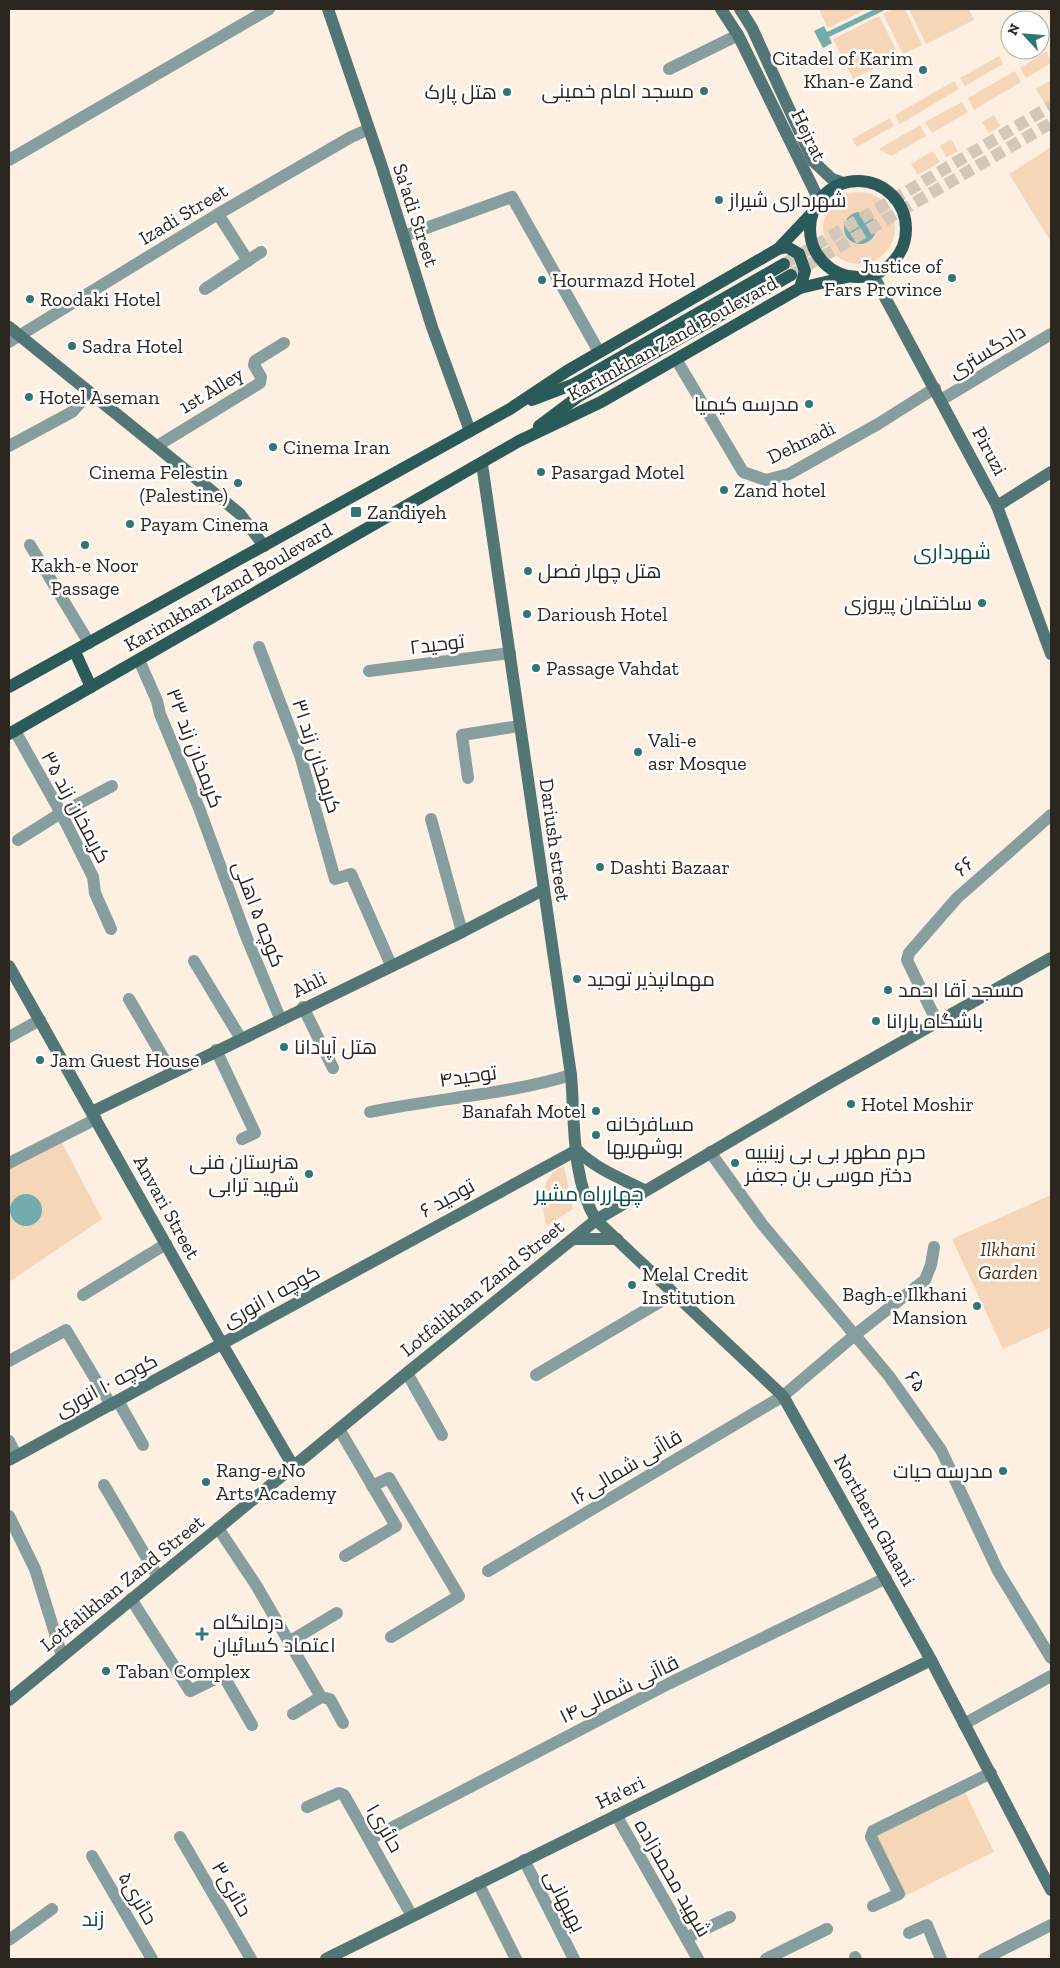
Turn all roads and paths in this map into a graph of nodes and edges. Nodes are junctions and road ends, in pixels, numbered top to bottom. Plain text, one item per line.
1 (269, 9) edge
2 (328, 9) edge
3 (721, 9) edge
4 (740, 9) edge
5 (738, 35) junction
6 (669, 69) dead end
7 (369, 129) junction
8 (9, 160) edge
9 (808, 164) junction
10 (843, 183) junction
11 (819, 200) junction
12 (813, 212) junction
13 (218, 214) junction
14 (404, 236) junction
15 (778, 249) junction
16 (261, 252) dead end
17 (248, 261) junction
18 (784, 264) tunnel mouth
19 (791, 276) tunnel mouth
20 (847, 276) junction
21 (873, 276) junction
22 (800, 288) junction
23 (205, 289) dead end
24 (9, 327) edge
25 (1051, 334) edge
26 (14, 339) edge
27 (284, 343) dead end
28 (599, 352) junction
29 (676, 359) junction
30 (935, 388) junction
31 (89, 393) junction
32 (941, 400) junction
33 (510, 409) junction
34 (470, 431) junction
35 (519, 441) junction
36 (9, 446) edge
37 (157, 446) junction
38 (482, 464) junction
39 (1051, 472) edge
40 (997, 506) junction
41 (30, 545) dead end
42 (264, 546) junction
43 (89, 643) junction
44 (259, 647) dead end
45 (75, 652) junction
46 (510, 653) junction
47 (1051, 654) edge
48 (138, 660) junction
49 (369, 671) dead end
50 (9, 687) edge
51 (91, 687) junction
52 (519, 726) junction
53 (12, 733) edge
54 (468, 778) dead end
55 (112, 786) dead end
56 (61, 813) junction
57 (1051, 815) edge
58 (431, 819) dead end
59 (18, 840) dead end
60 (214, 851) joint
61 (543, 890) junction
62 (111, 928) dead end
63 (462, 932) junction
64 (1051, 958) edge
65 (194, 961) dead end
66 (9, 966) edge
67 (391, 966) junction
68 (129, 999) dead end
69 (303, 1008) junction
70 (280, 1018) junction
71 (40, 1020) junction
72 (937, 1022) junction
73 (9, 1037) edge
74 (241, 1038) junction
75 (216, 1050) junction
76 (333, 1068) dead end
77 (172, 1071) junction
78 (571, 1075) junction
79 (370, 1112) dead end
80 (94, 1116) junction
81 (242, 1139) dead end
82 (577, 1150) junction
83 (710, 1152) junction
84 (9, 1163) edge
85 (644, 1190) junction
86 (596, 1220) junction
87 (573, 1239) junction
88 (616, 1239) junction
89 (166, 1244) junction
90 (934, 1247) dead end
91 (337, 1281) joint
92 (672, 1294) junction
93 (83, 1295) dead end
94 (856, 1334) junction
95 (222, 1344) junction
96 (9, 1361) edge
97 (406, 1373) junction
98 (536, 1375) dead end
99 (783, 1396) junction
100 (115, 1403) junction
101 (339, 1429) junction
102 (442, 1435) dead end
103 (9, 1441) edge
104 (143, 1445) dead end
105 (12, 1458) edge
106 (293, 1466) junction
107 (104, 1485) dead end
108 (372, 1486) junction
109 (9, 1516) edge
110 (218, 1528) junction
111 (345, 1556) dead end
112 (488, 1571) dead end
113 (158, 1577) junction
114 (886, 1578) junction
115 (131, 1599) junction
116 (337, 1613) dead end
117 (392, 1637) dead end
118 (289, 1642) junction
119 (62, 1656) junction
120 (1051, 1658) edge
121 (930, 1660) junction
122 (1051, 1676) edge
123 (321, 1697) junction
124 (9, 1700) edge
125 (293, 1714) dead end
126 (343, 1723) dead end
127 (964, 1724) junction
128 (252, 1725) dead end
129 (991, 1773) junction
130 (308, 1807) dead end
131 (616, 1815) junction
132 (180, 1837) dead end
133 (370, 1839) junction
134 (92, 1856) dead end
135 (524, 1860) junction
136 (478, 1883) junction
137 (1051, 1890) edge
138 (873, 1906) dead end
139 (52, 1909) dead end
140 (412, 1916) junction
141 (730, 1917) dead end
142 (1051, 1925) edge
143 (827, 1929) dead end
144 (910, 1933) dead end
145 (686, 1938) junction
146 (9, 1940) edge
147 (152, 1959) edge
148 (251, 1959) edge
149 (326, 1959) edge
150 (516, 1959) edge
151 (574, 1959) edge
152 (698, 1959) edge
153 (766, 1959) edge
154 (941, 1959) edge
155 (984, 1959) edge

1 - 8 street
2 - 7 street, Sa'adi Street
3 - 5 street, Hejrat
4 - 9 street, Hejrat
5 - 6 street
5 - 9 street, Hejrat
7 - 13 street, Izadi Street
7 - 14 street, Sa'adi Street
9 - 10 street, Hejrat
9 - 11 street, Hejrat
10 - 11 main road
10 - 21 main road
11 - 12 main road
12 - 15 main road, Karimkhan Zand Boulevard
12 - 20 main road
13 - 17 street
13 - 26 street, Izadi Street
14 - 28 street
14 - 34 street, Sa'adi Street
15 - 22 main road
15 - 28 main road, Karimkhan Zand Boulevard
16 - 17 street
17 - 23 street
18 - 33 main road, Karimkhan Zand Boulevard
19 - 35 main road, Karimkhan Zand Boulevard
20 - 21 main road
20 - 22 main road, Karimkhan Zand Boulevard
21 - 30 street, Piruzi
22 - 29 main road, Karimkhan Zand Boulevard
24 - 26 street
25 - 32 street, دادگستری
26 - 31 street
27 - 37 street, 1st Alley
28 - 33 main road, Karimkhan Zand Boulevard
29 - 30 street, Dehnadi
29 - 35 main road, Karimkhan Zand Boulevard
30 - 32 street, Piruzi
31 - 36 street
31 - 37 street
32 - 40 street, Piruzi
33 - 34 main road, Karimkhan Zand Boulevard
34 - 42 main road, Karimkhan Zand Boulevard
35 - 38 main road, Karimkhan Zand Boulevard
37 - 42 street
38 - 46 street, Dariush street
38 - 48 main road, Karimkhan Zand Boulevard
39 - 40 street
40 - 47 street, Piruzi
41 - 43 street
42 - 43 main road, Karimkhan Zand Boulevard
43 - 45 main road, Karimkhan Zand Boulevard
44 - 67 street, کریمخان زند ۳۱
45 - 50 main road, Karimkhan Zand Boulevard
45 - 51 main road
46 - 49 street, توحید۲
46 - 52 street, Dariush street
48 - 51 main road, Karimkhan Zand Boulevard
48 - 60 street, کریمخان زند ۳۳
51 - 53 main road, Karimkhan Zand Boulevard
52 - 54 street
52 - 61 street, Dariush street
53 - 56 street, کریمخان زند ۳۵
55 - 56 street
56 - 59 street
56 - 62 street, کریمخان زند ۳۵
57 - 72 street, ۶۶
58 - 63 street
60 - 70 street, کوچه ۵ اهلی
61 - 63 street, Ahli
61 - 78 street, Dariush street
63 - 67 street, Ahli
64 - 72 street, Lotfalikhan Zand Street
65 - 74 street
66 - 71 street, Anvari Street
67 - 69 street, Ahli
68 - 77 street
69 - 70 street, Ahli
69 - 76 street
70 - 74 street, Ahli
71 - 73 street
71 - 80 street, Anvari Street
72 - 83 street, Lotfalikhan Zand Street
74 - 75 street, Ahli
75 - 77 street, Ahli
75 - 81 street
77 - 80 street, Ahli
78 - 79 street, توحید۴
78 - 82 street, Dariush street
80 - 84 street
80 - 89 street, Anvari Street
82 - 85 street
82 - 86 street, Dariush street
82 - 91 street, ۶ توحید
83 - 85 street, Lotfalikhan Zand Street
83 - 94 street, ۶۵
85 - 86 street, Lotfalikhan Zand Street
86 - 87 street, Lotfalikhan Zand Street
86 - 88 street, Northern Ghaani
87 - 88 street
87 - 97 street, Lotfalikhan Zand Street
88 - 92 street, Northern Ghaani
89 - 93 street
89 - 95 street, Anvari Street
90 - 94 street, قاآنی شمالی۱۶
91 - 95 street, کوچه ۱ انوری
92 - 98 street
92 - 99 street, Northern Ghaani
94 - 99 street, قاآنی شمالی۱۶
94 - 120 street, ۶۵
95 - 100 street, کوچه ۱۰ انوری
95 - 106 street, Anvari Street
96 - 100 street
97 - 101 street, Lotfalikhan Zand Street
97 - 102 street
99 - 112 street, قاآنی شمالی۱۶
99 - 114 street, Northern Ghaani
100 - 104 street
100 - 105 street, کوچه ۱۰ انوری
101 - 106 street, Lotfalikhan Zand Street
101 - 108 street
103 - 105 street
106 - 110 street, Lotfalikhan Zand Street
107 - 113 street
108 - 111 street
108 - 117 street
109 - 119 street
110 - 113 street, Lotfalikhan Zand Street
110 - 118 street
113 - 115 street, Lotfalikhan Zand Street
114 - 121 street, Northern Ghaani
114 - 133 street, قاآنی شمالی۱۴
115 - 119 street, Lotfalikhan Zand Street
115 - 128 street
116 - 118 street
118 - 123 street
119 - 124 street, Lotfalikhan Zand Street
121 - 127 street, Northern Ghaani
121 - 131 street, Ha'eri
122 - 127 street
123 - 125 street
123 - 126 street
127 - 129 street, Northern Ghaani
129 - 137 street, Northern Ghaani
129 - 138 street
130 - 133 street, حائری۱
131 - 135 street, Ha'eri
131 - 145 street, شهید محمدزاده
132 - 148 street, حائری۳
133 - 140 street, حائری۱
134 - 147 street, حائری۵
135 - 136 street, Ha'eri
135 - 151 street, بهبهانی
136 - 140 street, Ha'eri
136 - 150 street
139 - 146 street
140 - 149 street, Ha'eri
141 - 145 street
142 - 155 street
143 - 153 street
144 - 154 street
145 - 152 street, شهید محمدزاده

